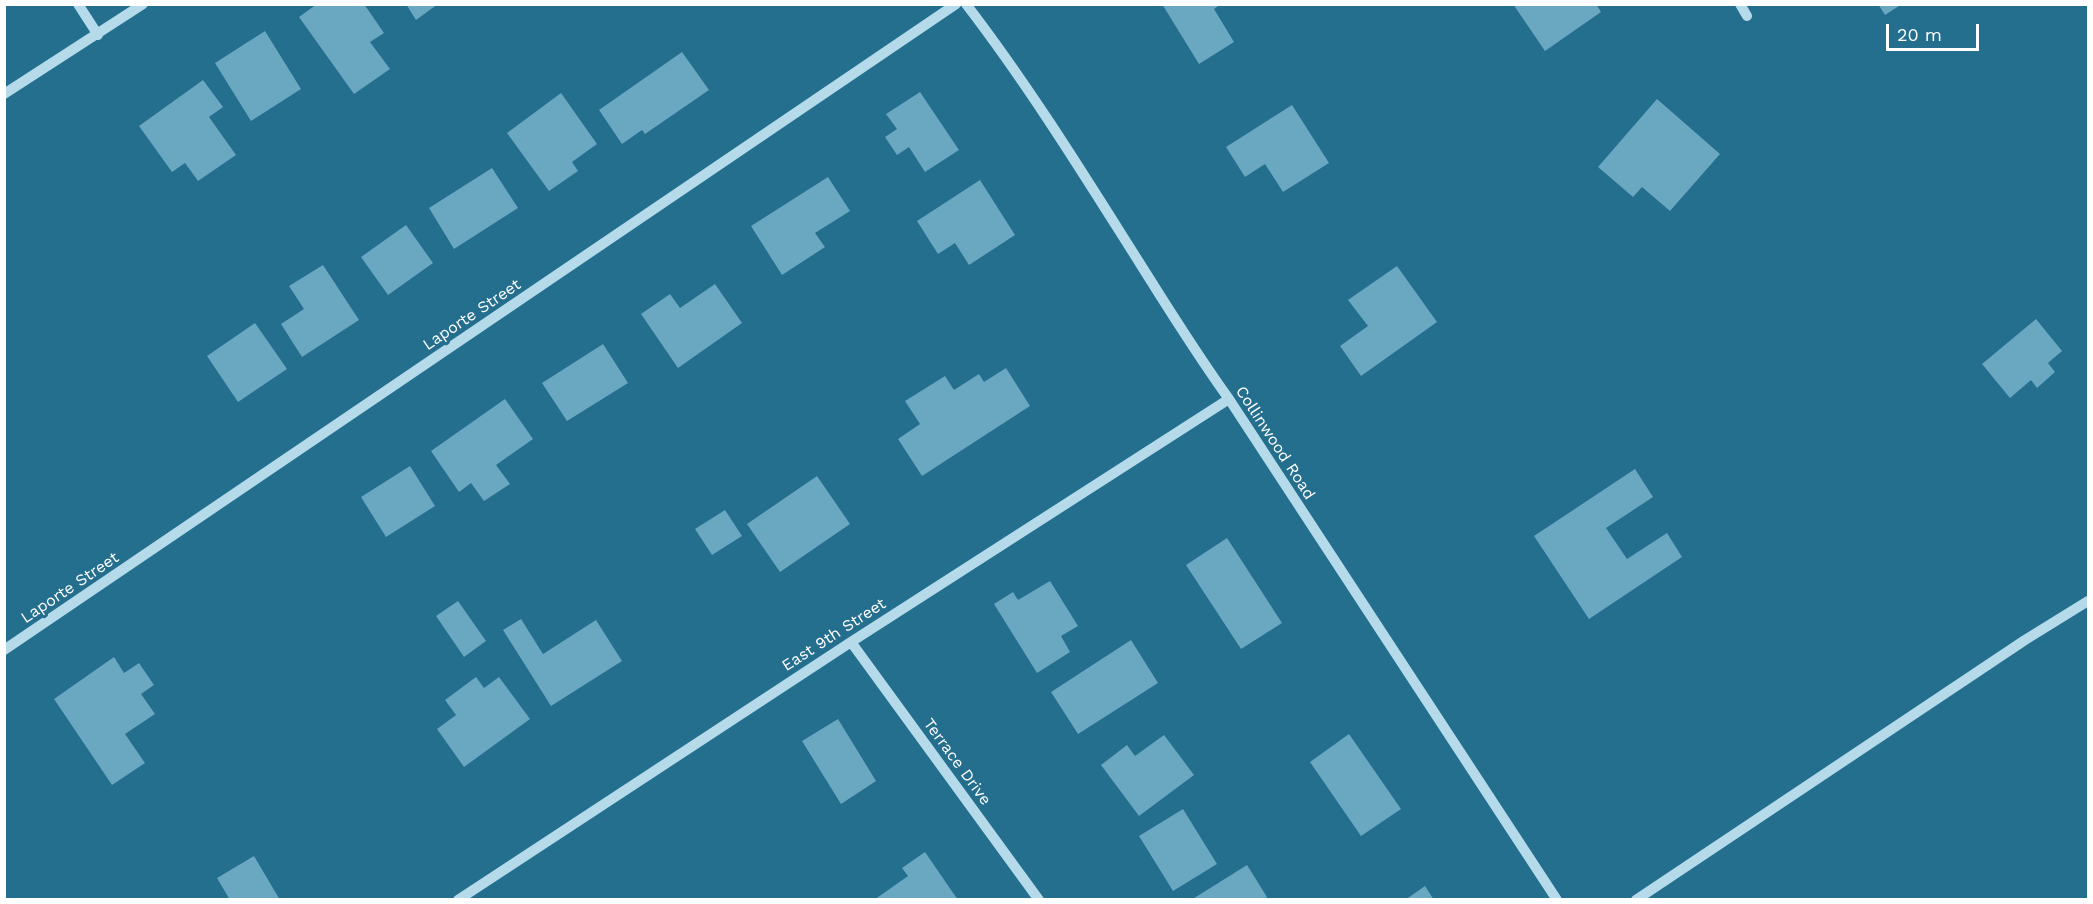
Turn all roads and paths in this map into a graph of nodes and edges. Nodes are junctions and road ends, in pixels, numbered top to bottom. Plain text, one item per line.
1 (78, 4) edge
2 (143, 4) edge
3 (956, 4) edge
4 (966, 4) edge
5 (1740, 4) edge
6 (1747, 16) dead end
7 (98, 34) junction
8 (4, 94) edge
9 (1229, 399) junction
10 (2088, 601) edge
11 (851, 642) junction
12 (4, 650) edge
13 (458, 900) edge
14 (1039, 900) edge
15 (1557, 900) edge
16 (1636, 900) edge

1 - 7 street
2 - 7 street
3 - 12 street, Laporte Street
4 - 9 street, Collinwood Road
5 - 6 street
7 - 8 street
9 - 11 street, East 9th Street
9 - 15 street, Collinwood Road
10 - 16 street
11 - 13 street, East 9th Street
11 - 14 street, Terrace Drive

